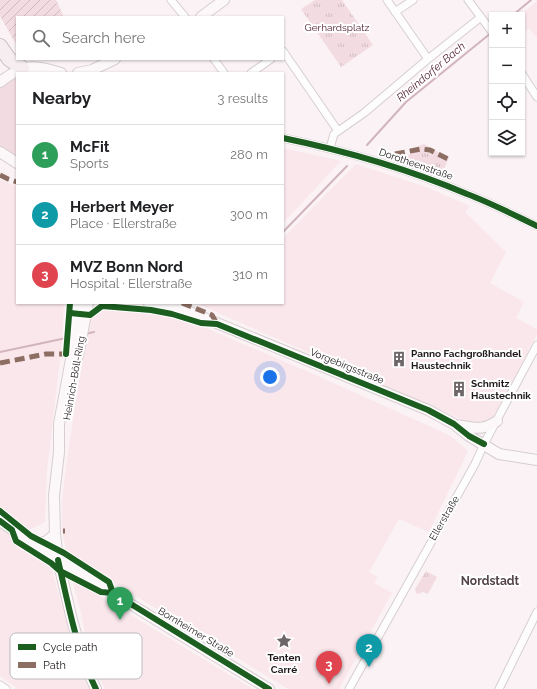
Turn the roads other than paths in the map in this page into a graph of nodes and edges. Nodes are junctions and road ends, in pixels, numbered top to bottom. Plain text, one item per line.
1 (171, 0) edge
2 (224, 0) edge
3 (387, 0) edge
4 (412, 0) edge
5 (468, 0) edge
6 (395, 12) junction
7 (184, 16) edge
8 (202, 16) edge
9 (481, 17) junction
10 (489, 28) edge
11 (0, 46) edge
12 (284, 52) edge
13 (428, 59) junction
14 (113, 60) edge
15 (215, 60) edge
16 (270, 60) edge
17 (22, 68) junction
18 (58, 72) edge
19 (91, 72) edge
20 (223, 72) edge
21 (252, 72) edge
22 (525, 79) edge
23 (0, 82) edge
24 (537, 97) edge
25 (338, 131) junction
26 (284, 138) edge
27 (330, 148) junction
28 (0, 152) edge
29 (16, 162) edge
30 (537, 226) edge
31 (78, 304) edge
32 (88, 304) edge
33 (154, 304) edge
34 (80, 328) junction
35 (537, 345) edge
36 (497, 421) junction
37 (454, 424) junction
38 (484, 444) junction
39 (537, 460) edge
40 (0, 521) edge
41 (55, 534) junction
42 (34, 545) junction
43 (58, 560) junction
44 (537, 612) edge
45 (76, 633) edge
46 (91, 679) edge
47 (0, 685) edge
48 (266, 688) edge
49 (6, 689) edge
50 (96, 689) edge
51 (349, 689) edge
52 (500, 689) edge

1 - 7 street
2 - 8 main road
3 - 6 street
4 - 6 street
5 - 9 street
6 - 13 street
9 - 10 street
9 - 13 street
11 - 17 highway
12 - 25 street
13 - 25 street
14 - 19 main road
15 - 20 street
16 - 21 street
17 - 18 main road
17 - 23 main road
22 - 24 street
25 - 27 street
26 - 27 street, Dorotheenstraße
27 - 30 street, Dorotheenstraße
28 - 29 main road
31 - 34 main road, Heinrich-Böll-Ring
32 - 34 main road, Heinrich-Böll-Ring
33 - 37 main road, Vorgebirgsstraße
34 - 41 main road, Heinrich-Böll-Ring
35 - 36 street, Ellerstraße
36 - 37 main road
36 - 38 street, Ellerstraße
37 - 38 main road, Vorgebirgsstraße
38 - 39 main road, Vorgebirgsstraße
38 - 51 street, Ellerstraße
40 - 42 main road, Bornheimer Straße
41 - 42 main road
41 - 43 main road, Heinrich-Böll-Ring
42 - 43 main road, Bornheimer Straße
43 - 45 main road, Heinrich-Böll-Ring
43 - 48 main road, Bornheimer Straße
44 - 52 street
46 - 50 main road, Heinrich-Böll-Ring
47 - 49 street

